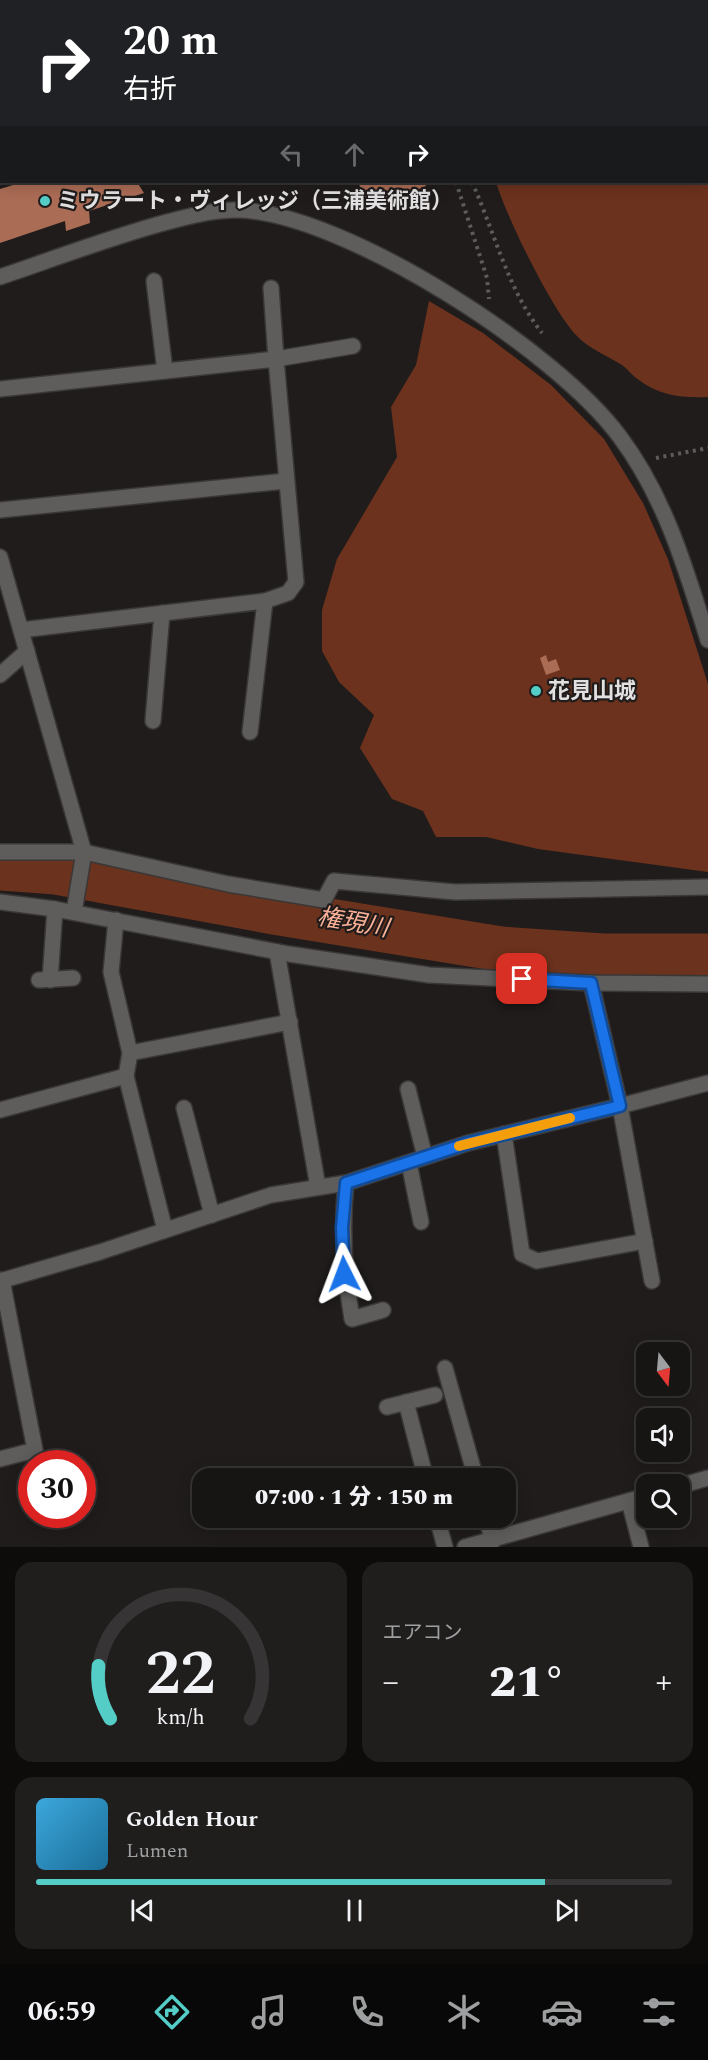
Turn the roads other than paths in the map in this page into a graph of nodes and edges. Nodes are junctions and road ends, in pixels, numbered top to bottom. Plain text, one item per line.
1 (0, 278) edge
2 (154, 281) dead end
3 (271, 288) dead end
4 (353, 346) dead end
5 (276, 359) junction
6 (165, 371) junction
7 (0, 389) edge
8 (286, 481) junction
9 (0, 510) edge
10 (0, 557) edge
11 (265, 601) junction
12 (162, 613) junction
13 (21, 630) junction
14 (708, 640) edge
15 (27, 651) junction
16 (0, 675) edge
17 (153, 721) dead end
18 (250, 732) dead end
19 (0, 852) edge
20 (83, 857) junction
21 (708, 887) edge
22 (0, 902) edge
23 (75, 905) junction
24 (56, 909) junction
25 (116, 920) junction
26 (277, 952) junction
27 (73, 978) dead end
28 (591, 983) junction
29 (708, 984) edge
30 (290, 1022) junction
31 (130, 1053) junction
32 (126, 1076) junction
33 (708, 1083) edge
34 (408, 1089) dead end
35 (620, 1106) junction
36 (184, 1108) dead end
37 (0, 1110) edge
38 (504, 1134) junction
39 (425, 1156) junction
40 (409, 1163) junction
41 (346, 1183) junction
42 (318, 1187) junction
43 (212, 1215) junction
44 (422, 1222) dead end
45 (165, 1230) junction
46 (645, 1241) junction
47 (1, 1280) edge
48 (652, 1281) dead end
49 (383, 1310) dead end
50 (445, 1368) dead end
51 (435, 1395) dead end
52 (406, 1402) junction
53 (387, 1407) dead end
54 (0, 1458) edge
55 (423, 1468) edge
56 (473, 1468) edge
57 (708, 1478) edge
58 (690, 1483) edge
59 (636, 1499) edge
60 (629, 1501) junction
61 (440, 1528) edge
62 (489, 1528) edge
63 (493, 1541) junction
64 (445, 1547) edge
65 (465, 1547) edge
66 (641, 1547) edge

1 - 14 street
2 - 6 street
3 - 5 street
4 - 5 street
5 - 6 street
5 - 8 street
6 - 7 street
8 - 9 street
8 - 11 street
10 - 13 street
11 - 12 street
11 - 18 street
12 - 13 street
12 - 17 street
13 - 15 street
15 - 16 street
15 - 20 street
19 - 20 street
20 - 21 street
20 - 23 street
22 - 24 street
23 - 24 street
23 - 25 street
24 - 27 street
25 - 26 street
25 - 31 street
26 - 28 street
26 - 30 street
28 - 29 street
28 - 35 street
30 - 31 street
30 - 42 street
31 - 32 street
32 - 37 street
32 - 45 street
33 - 35 street
34 - 39 street
35 - 38 street
35 - 46 street
36 - 43 street
38 - 39 street
38 - 46 street
39 - 40 street
40 - 41 street
40 - 44 street
41 - 42 street
41 - 49 street
42 - 43 street
43 - 45 street
45 - 47 street
46 - 48 street
47 - 54 street
50 - 56 street
51 - 52 street
52 - 53 street
52 - 55 street
57 - 58 street
59 - 60 street
60 - 63 street
60 - 66 street
61 - 64 street
62 - 63 street
63 - 65 street

